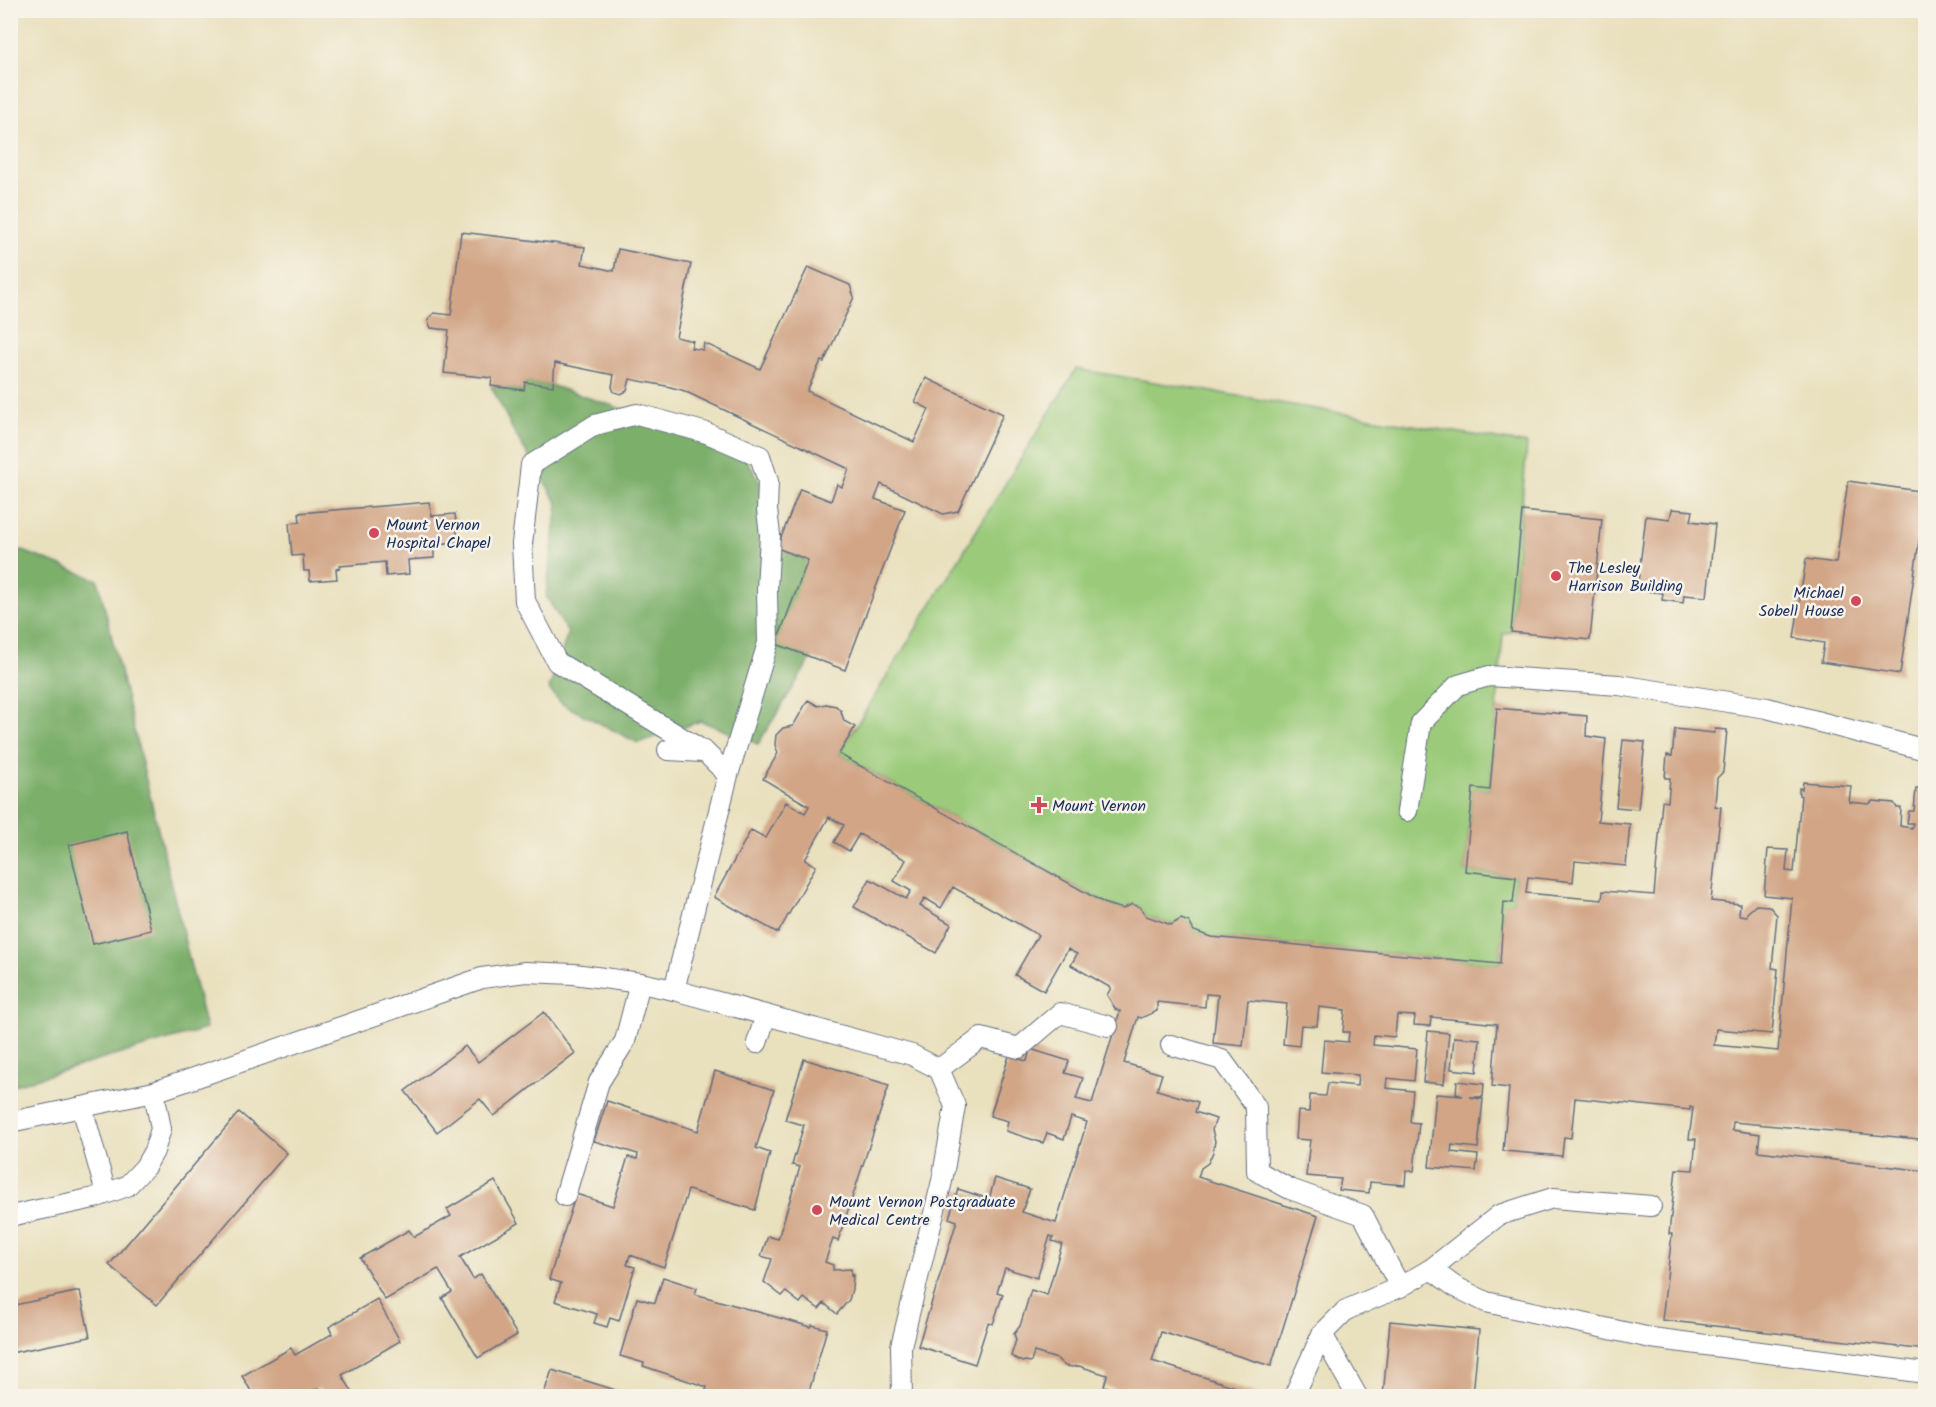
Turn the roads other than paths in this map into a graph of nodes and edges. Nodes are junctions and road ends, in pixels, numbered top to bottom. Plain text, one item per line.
1 (668, 750) dead end
2 (1926, 750) edge
3 (705, 752) junction
4 (728, 775) junction
5 (1407, 812) dead end
6 (640, 983) junction
7 (674, 990) junction
8 (766, 1015) junction
9 (1108, 1026) dead end
10 (757, 1043) dead end
11 (1171, 1045) dead end
12 (939, 1069) junction
13 (154, 1092) junction
14 (82, 1107) junction
15 (10, 1122) edge
16 (106, 1193) junction
17 (565, 1196) dead end
18 (1651, 1206) dead end
19 (10, 1216) edge
20 (1431, 1269) junction
21 (1400, 1287) junction
22 (1322, 1334) junction
23 (1926, 1373) edge
24 (902, 1396) edge
25 (1294, 1396) edge
26 (1357, 1396) edge

1 - 3 lane
2 - 5 lane
3 - 4 lane
3 - 4 lane
4 - 7 lane
6 - 7 lane
6 - 13 lane
6 - 17 lane
7 - 8 lane
8 - 10 lane
8 - 12 lane
9 - 12 lane
11 - 21 lane
12 - 24 lane
13 - 14 lane
13 - 16 lane
14 - 15 lane
14 - 16 lane
16 - 19 lane
18 - 20 lane
20 - 21 lane
20 - 23 lane
21 - 22 lane
22 - 25 lane
22 - 26 lane

